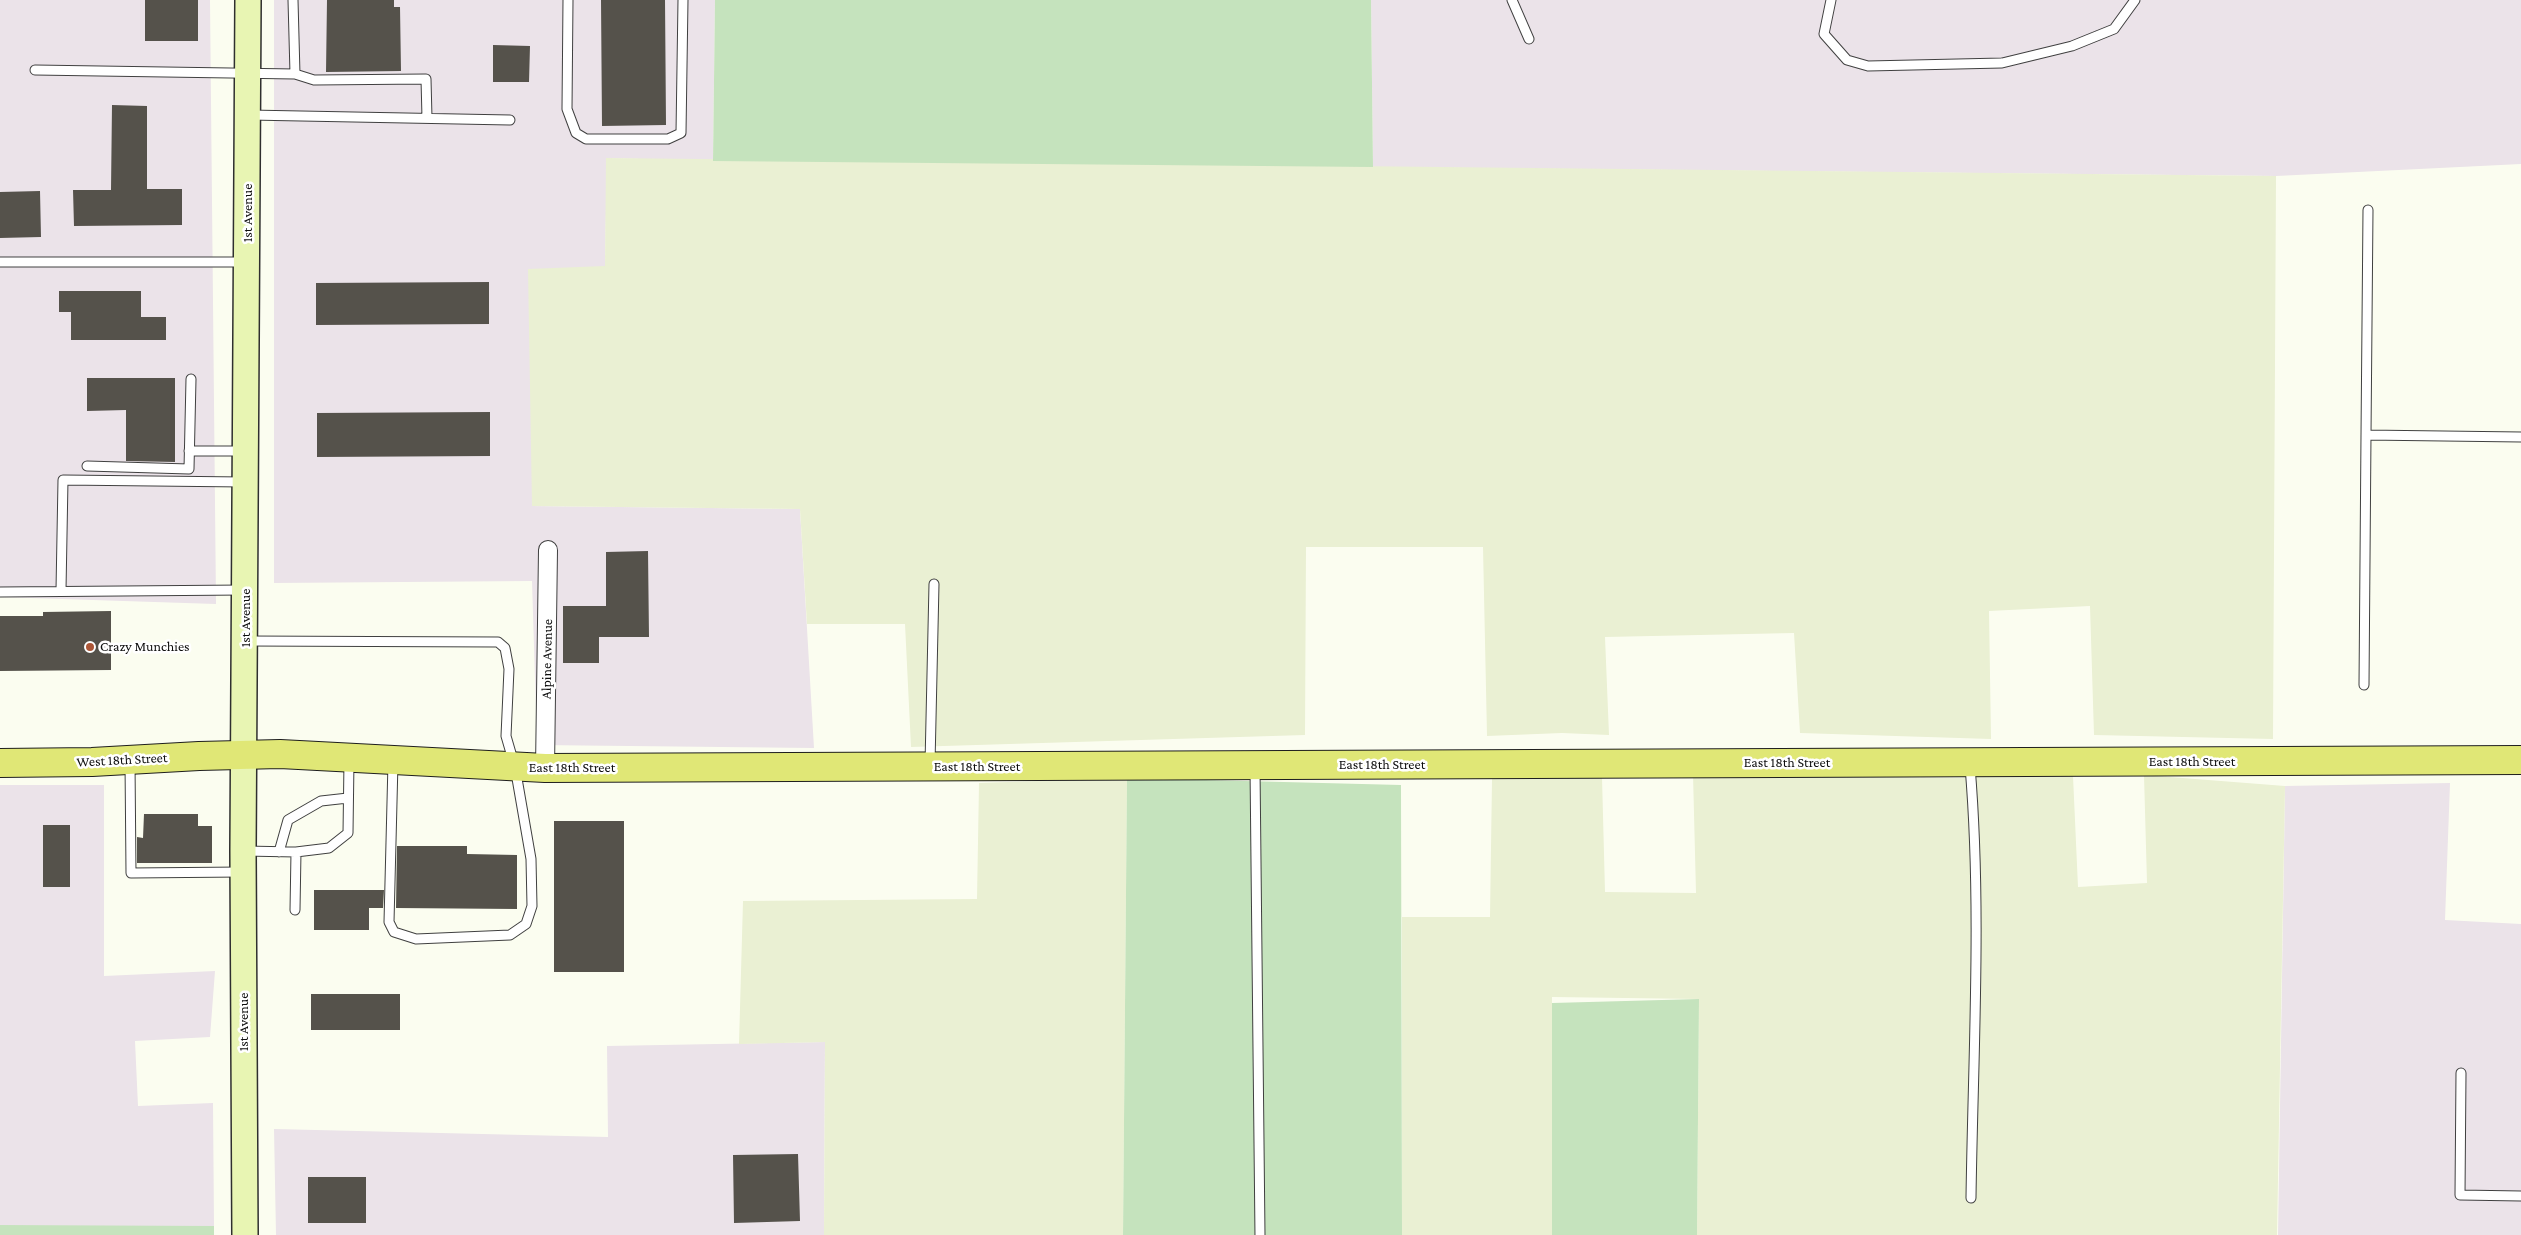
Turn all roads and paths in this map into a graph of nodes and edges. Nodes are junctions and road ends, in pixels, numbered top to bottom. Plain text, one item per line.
1 (248, 0) edge
2 (293, 0) edge
3 (568, 0) edge
4 (683, 0) edge
5 (1512, 0) edge
6 (1830, 0) edge
7 (2134, 0) edge
8 (1529, 39) dead end
9 (35, 70) dead end
10 (249, 73) junction
11 (295, 74) junction
12 (248, 115) junction
13 (427, 118) junction
14 (510, 120) dead end
15 (2368, 210) dead end
16 (1, 262) dead end
17 (247, 262) junction
18 (191, 379) dead end
19 (2366, 435) junction
20 (2521, 437) edge
21 (189, 451) junction
22 (246, 451) junction
23 (87, 466) dead end
24 (246, 482) junction
25 (548, 550) dead end
26 (934, 584) dead end
27 (61, 590) junction
28 (246, 590) junction
29 (0, 592) edge
30 (246, 641) junction
31 (2364, 685) dead end
32 (244, 754) junction
33 (349, 757) junction
34 (130, 759) junction
35 (393, 759) junction
36 (2521, 760) edge
37 (0, 763) edge
38 (1970, 763) junction
39 (1255, 766) junction
40 (515, 767) junction
41 (930, 767) junction
42 (545, 768) junction
43 (348, 798) junction
44 (279, 852) junction
45 (296, 852) junction
46 (243, 862) junction
47 (295, 910) dead end
48 (2461, 1073) dead end
49 (2521, 1196) edge
50 (1971, 1198) dead end
51 (245, 1235) edge
52 (1260, 1235) edge

1 - 10 main road, 1st Avenue
2 - 11 lane
3 - 4 lane
5 - 8 lane
6 - 7 lane
9 - 10 lane
10 - 11 lane
10 - 12 main road, 1st Avenue
11 - 13 lane
12 - 13 lane
12 - 17 main road, 1st Avenue
13 - 14 lane
15 - 19 lane
16 - 17 lane
17 - 22 main road, 1st Avenue
18 - 21 lane
19 - 20 lane
19 - 31 lane
21 - 22 lane
21 - 23 lane
22 - 24 main road, 1st Avenue
24 - 27 lane
24 - 28 main road, 1st Avenue
25 - 42 street, Alpine Avenue
26 - 41 lane
27 - 28 lane
27 - 29 lane
28 - 30 main road, 1st Avenue
30 - 32 main road, 1st Avenue
30 - 40 lane
32 - 33 main road, East 18th Street
32 - 34 main road, West 18th Street
32 - 46 main road, 1st Avenue
33 - 35 main road, East 18th Street
33 - 43 lane
34 - 37 main road, West 18th Street
34 - 46 lane
35 - 40 main road, East 18th Street
35 - 40 lane
36 - 38 main road, East 18th Street
38 - 39 main road, East 18th Street
38 - 50 lane
39 - 41 main road, East 18th Street
39 - 52 lane
40 - 42 main road, East 18th Street
41 - 42 main road, East 18th Street
43 - 44 lane
43 - 45 lane
44 - 45 lane
44 - 46 lane
45 - 47 lane
46 - 51 main road, 1st Avenue
48 - 49 lane

